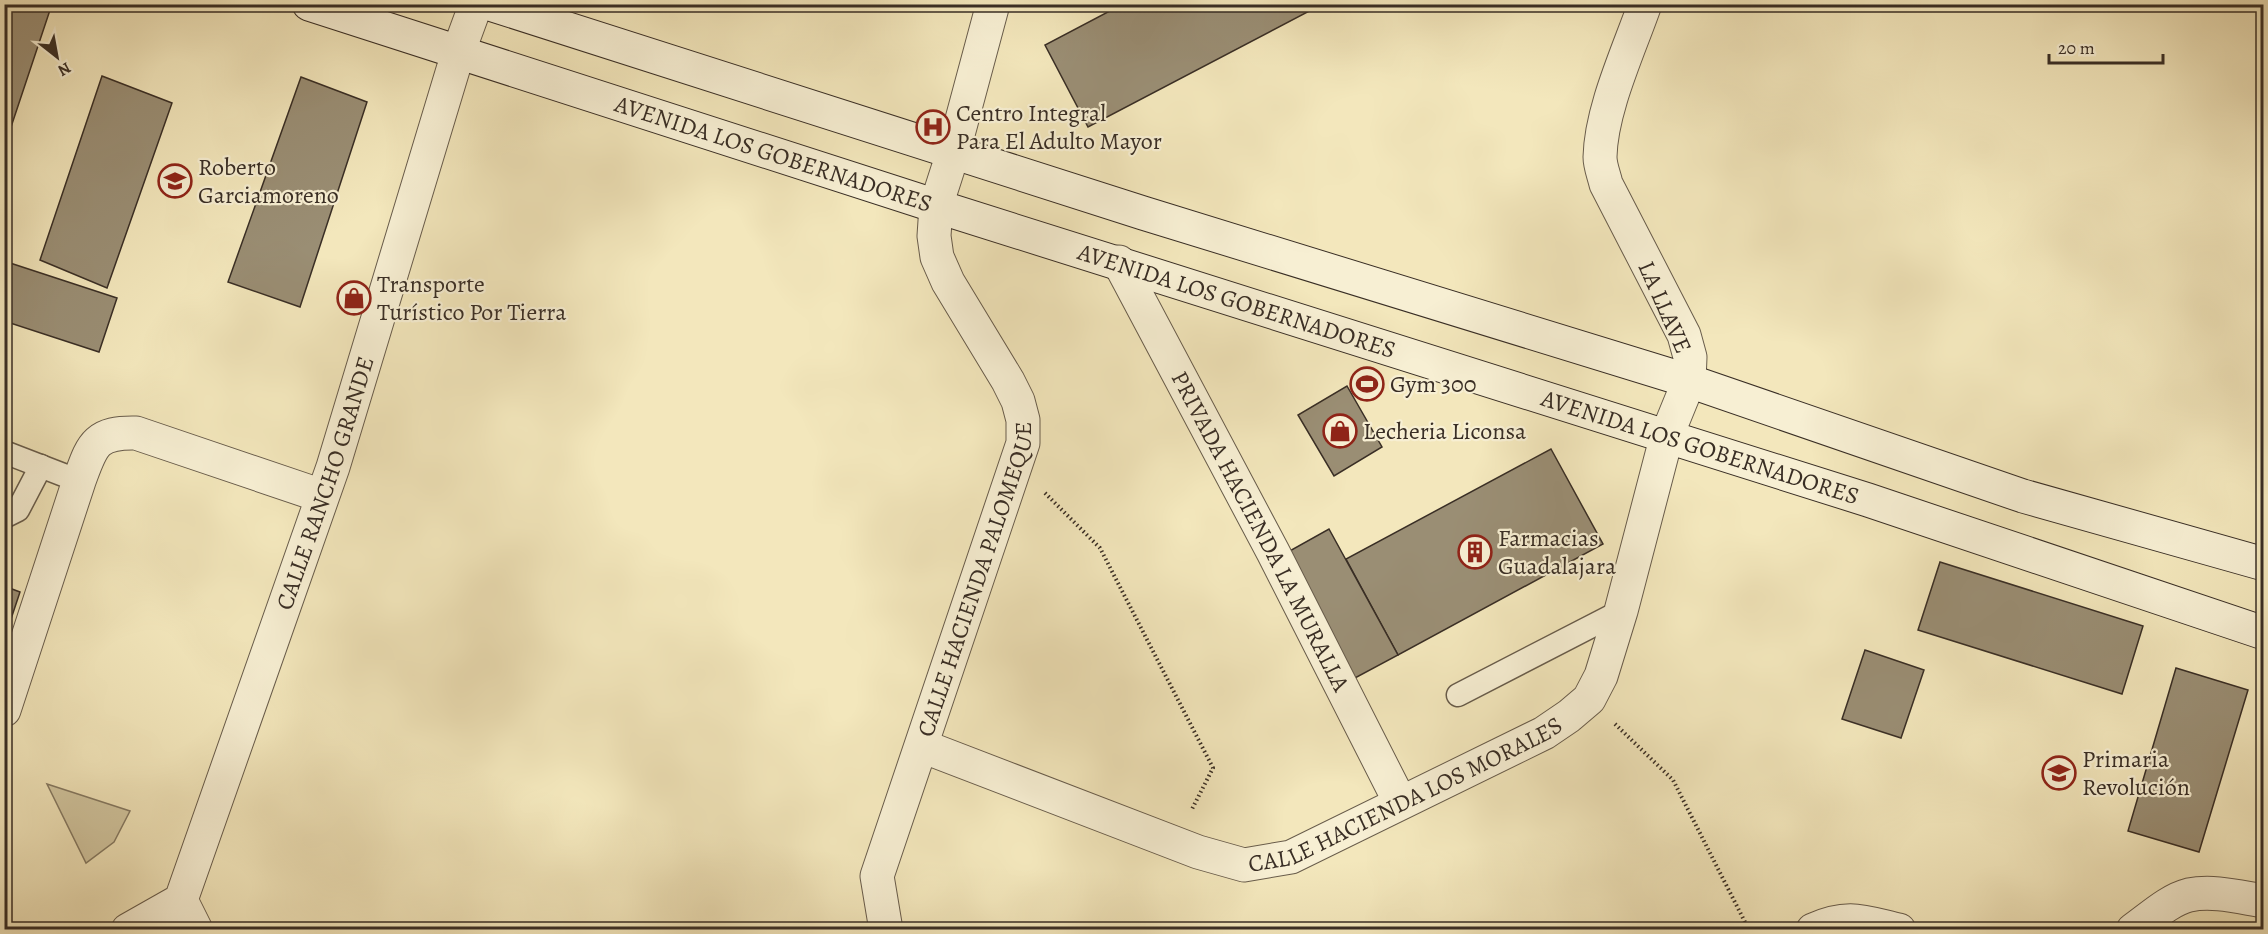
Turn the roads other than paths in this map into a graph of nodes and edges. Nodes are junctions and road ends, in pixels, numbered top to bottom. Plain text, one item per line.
1 (309, 4) edge
2 (476, 4) edge
3 (490, 4) edge
4 (993, 4) edge
5 (1645, 4) edge
6 (458, 53) junction
7 (953, 153) junction
8 (936, 206) junction
9 (1119, 262) junction
10 (1689, 381) junction
11 (1667, 435) junction
12 (4, 452) edge
13 (41, 466) junction
14 (79, 481) junction
15 (322, 496) junction
16 (4, 517) edge
17 (2264, 564) edge
18 (1621, 611) junction
19 (2264, 633) edge
20 (1458, 695) dead end
21 (4, 710) edge
22 (922, 746) junction
23 (1400, 802) junction
24 (181, 900) junction
25 (2264, 901) edge
26 (128, 930) edge
27 (196, 930) edge
28 (886, 930) edge
29 (1813, 930) edge
30 (1899, 930) edge
31 (2133, 930) edge

1 - 6 street, AVENIDA LOS GOBERNADORES
2 - 6 street, CALLE RANCHO GRANDE
3 - 7 street
4 - 7 street, CALLE HACIENDA PALOMEQUE
5 - 10 street, LA LLAVE
6 - 8 street, AVENIDA LOS GOBERNADORES
6 - 15 street, CALLE RANCHO GRANDE
7 - 8 street, CALLE HACIENDA PALOMEQUE
7 - 10 street
8 - 9 street, AVENIDA LOS GOBERNADORES
8 - 22 street, CALLE HACIENDA PALOMEQUE
9 - 11 street, AVENIDA LOS GOBERNADORES
9 - 23 street, PRIVADA HACIENDA LA MURALLA
10 - 11 street, LA LLAVE
10 - 17 street
11 - 18 street, CALLE HACIENDA LOS MORALES
11 - 19 street, AVENIDA LOS GOBERNADORES
12 - 13 lane
13 - 14 lane
13 - 16 lane
14 - 15 street
14 - 21 street
15 - 24 street, CALLE RANCHO GRANDE
18 - 20 lane
18 - 23 street, CALLE HACIENDA LOS MORALES
22 - 23 street, CALLE HACIENDA LOS MORALES
22 - 28 street, CALLE HACIENDA PALOMEQUE
24 - 26 street
24 - 27 street
25 - 31 street
29 - 30 street

